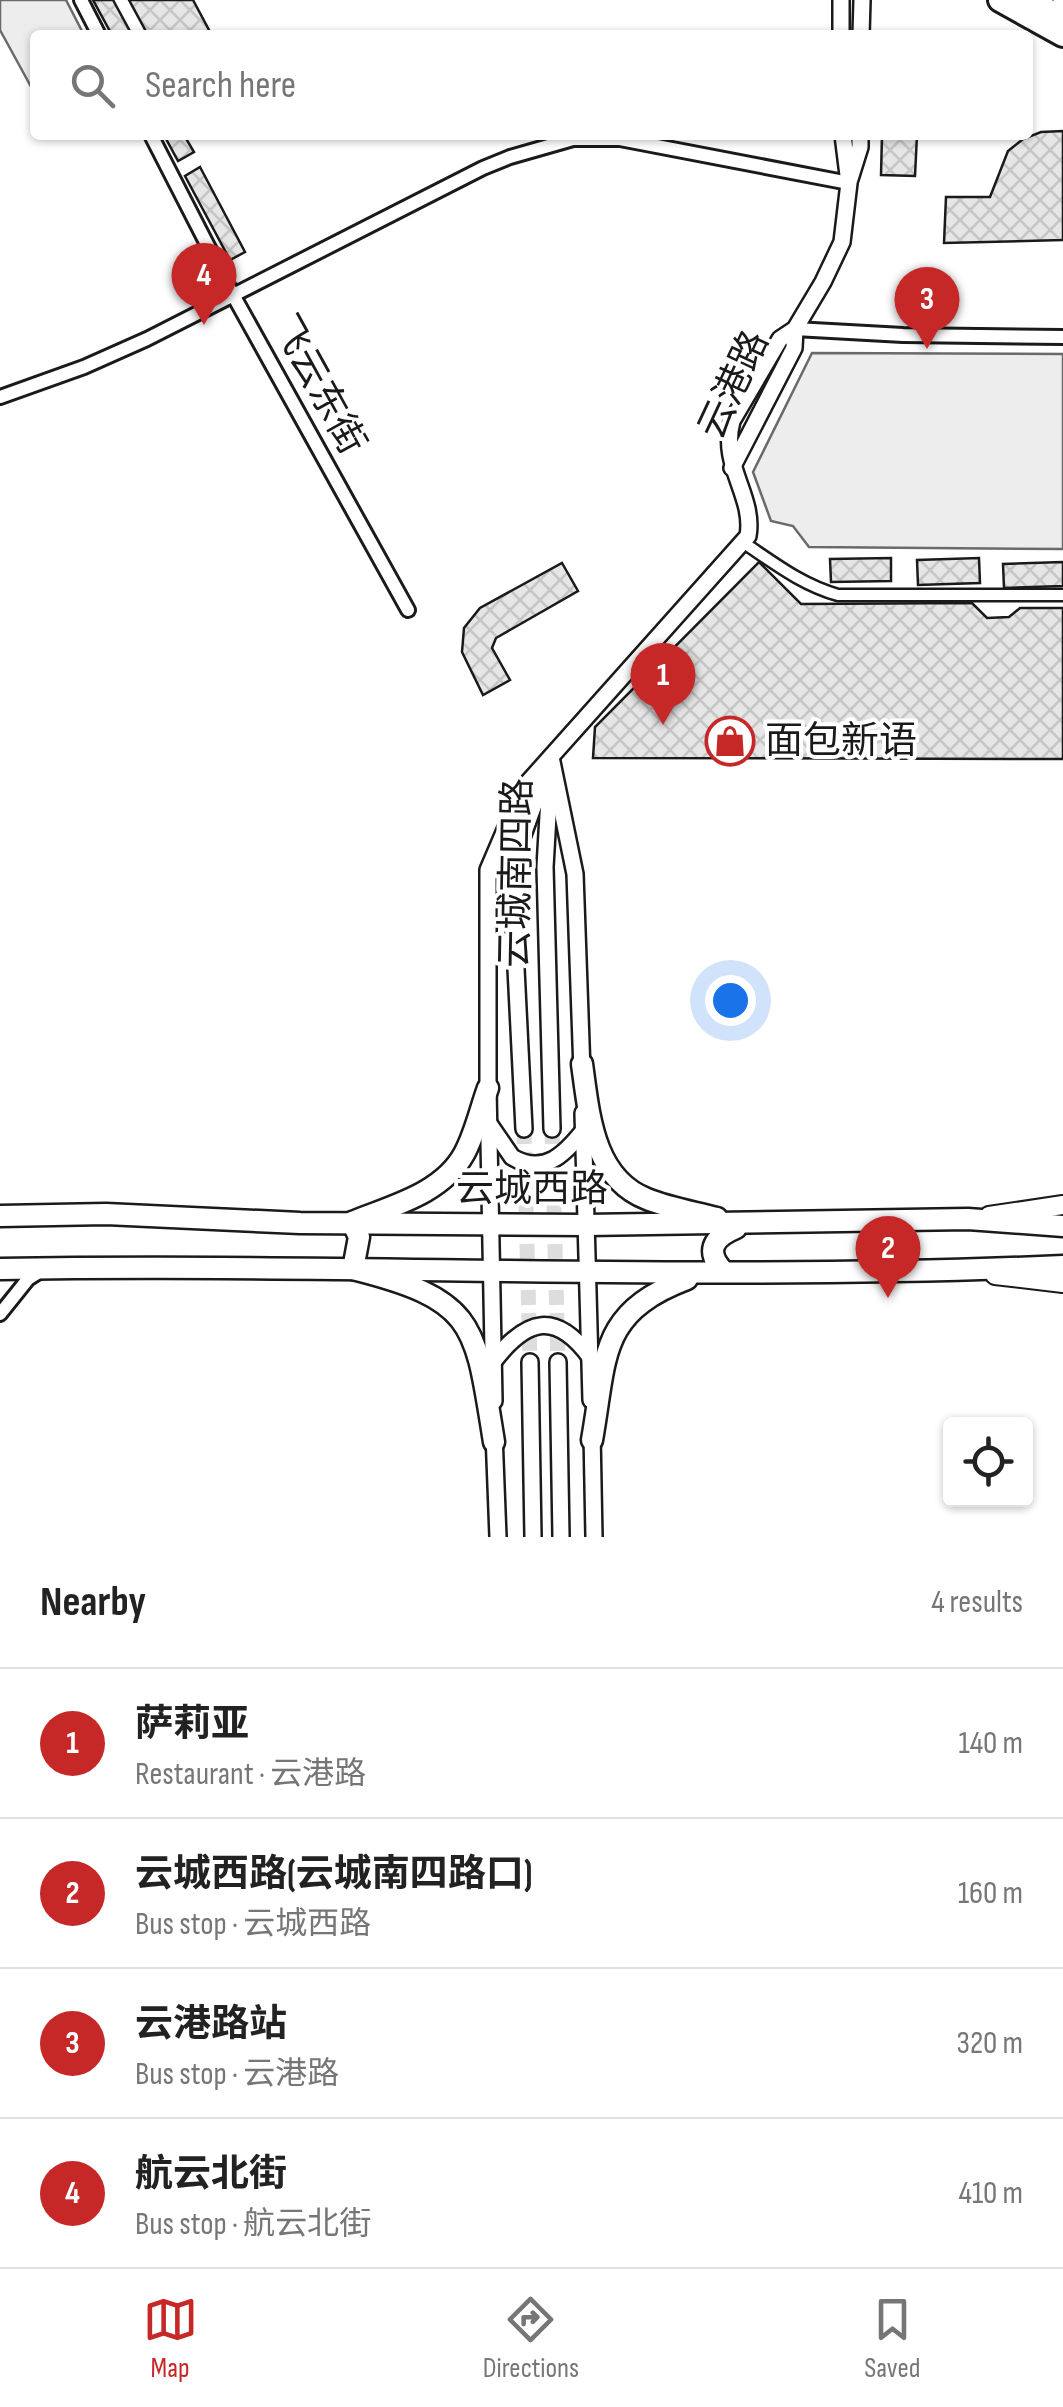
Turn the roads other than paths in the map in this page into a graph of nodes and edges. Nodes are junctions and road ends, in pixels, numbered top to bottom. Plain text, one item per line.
1 (81, 0) edge
2 (841, 0) edge
3 (862, 0) edge
4 (984, 0) edge
5 (1000, 0) edge
6 (1032, 0) edge
7 (1063, 16) edge
8 (97, 30) edge
9 (842, 30) edge
10 (861, 30) edge
11 (1063, 35) edge
12 (1063, 47) edge
13 (154, 140) edge
14 (569, 140) edge
15 (625, 140) edge
16 (843, 140) edge
17 (860, 140) edge
18 (849, 182) junction
19 (232, 294) junction
20 (795, 329) junction
21 (1063, 337) edge
22 (0, 397) edge
23 (744, 543) junction
24 (1063, 595) edge
25 (408, 610) dead end
26 (551, 757) junction
27 (582, 1064) junction
28 (488, 1088) junction
29 (488, 1121) junction
30 (524, 1129) tunnel mouth
31 (552, 1129) tunnel mouth
32 (584, 1130) junction
33 (1063, 1205) edge
34 (0, 1216) edge
35 (968, 1220) junction
36 (352, 1222) junction
37 (493, 1224) junction
38 (586, 1225) junction
39 (743, 1225) junction
40 (1063, 1226) edge
41 (1063, 1266) edge
42 (44, 1268) junction
43 (0, 1269) edge
44 (354, 1269) junction
45 (494, 1270) junction
46 (960, 1270) junction
47 (724, 1272) junction
48 (588, 1274) junction
49 (1063, 1283) edge
50 (0, 1314) edge
51 (590, 1357) junction
52 (494, 1360) junction
53 (530, 1362) tunnel mouth
54 (558, 1362) tunnel mouth
55 (592, 1440) junction
56 (494, 1442) junction
57 (498, 1537) edge
58 (533, 1537) edge
59 (562, 1537) edge
60 (594, 1537) edge

1 - 8 street
2 - 9 street
3 - 10 street
4 - 12 main road
5 - 11 highway
6 - 7 main road
13 - 19 street, 飞云东街
14 - 19 street
15 - 18 street
16 - 18 street, 云港路
17 - 18 street, 云港路
18 - 20 street, 云港路
19 - 22 street
19 - 25 street, 飞云东街
20 - 21 street
20 - 23 street, 云港路
23 - 24 street
23 - 26 street
26 - 27 street
26 - 28 street
26 - 30 street, 云城南四路
26 - 31 street, 云城南四路
27 - 32 street
27 - 39 main road
28 - 29 street
28 - 36 main road
29 - 32 street
29 - 37 street
32 - 38 street
33 - 35 main road
34 - 36 main road, 云城西路
35 - 39 main road, 云城西路
35 - 40 main road, 云城西路
36 - 37 main road, 云城西路
36 - 44 main road
37 - 38 main road, 云城西路
37 - 45 street
38 - 39 main road, 云城西路
38 - 48 street
39 - 47 main road
41 - 46 main road
42 - 43 main road
42 - 44 main road
42 - 50 street
44 - 45 main road
44 - 56 main road
45 - 48 main road
45 - 52 street
46 - 47 main road
46 - 49 main road
47 - 48 main road
47 - 55 main road
48 - 51 street
51 - 52 street
51 - 55 street
52 - 56 street
53 - 58 street
54 - 59 street
55 - 60 street
56 - 57 street

